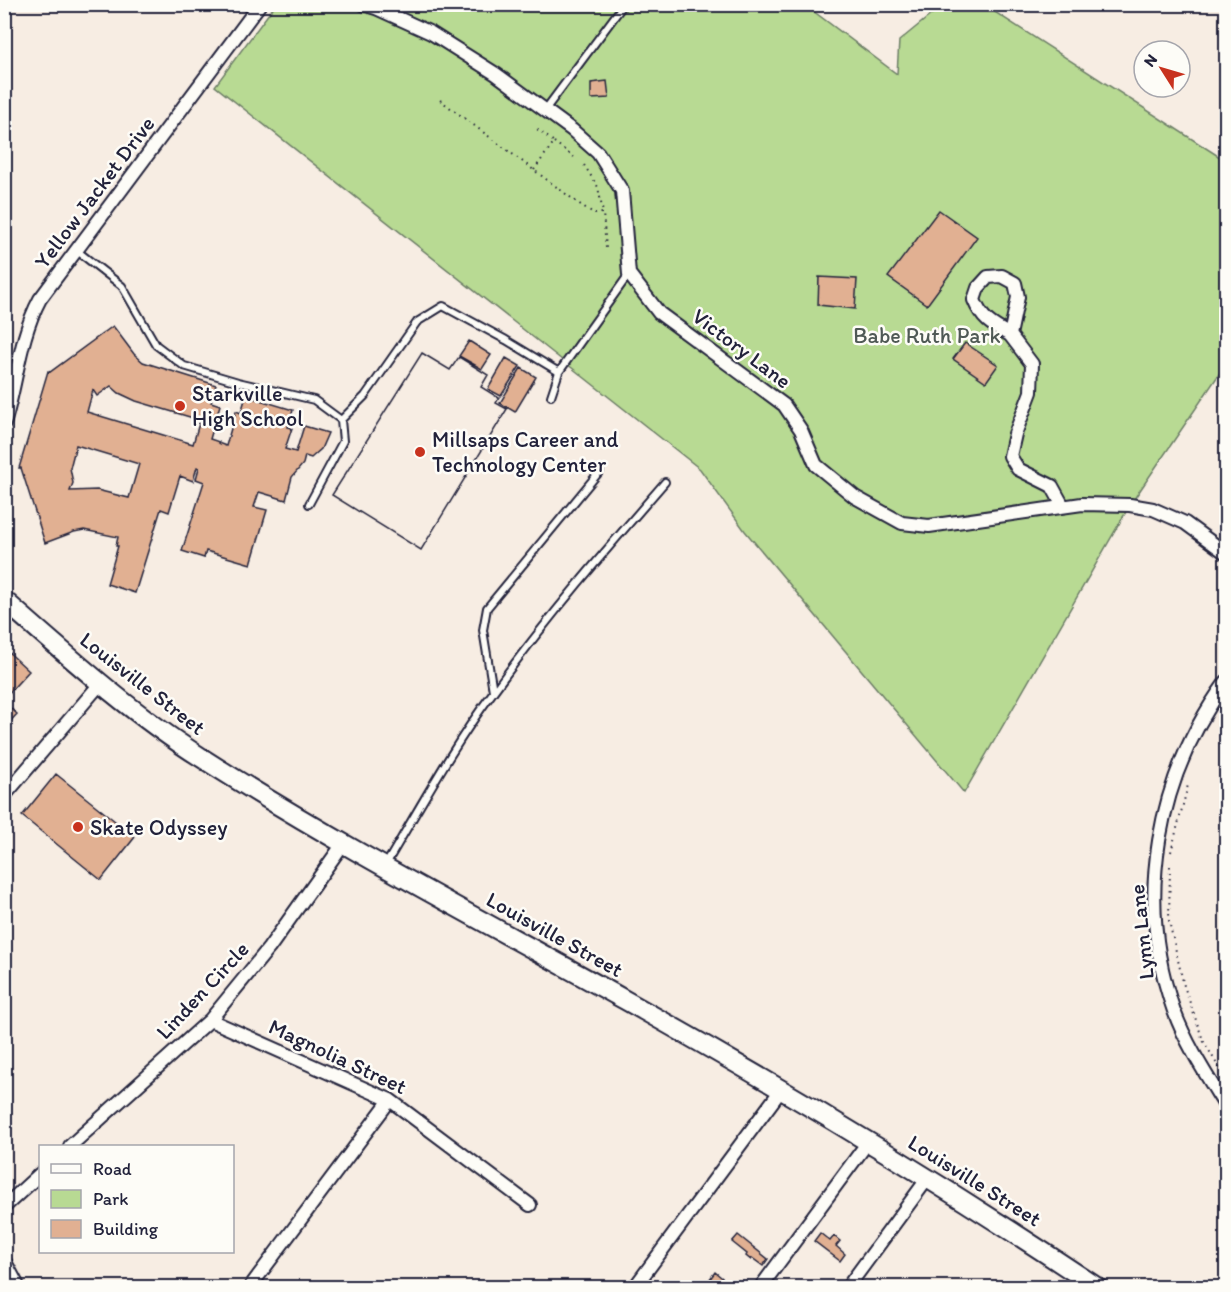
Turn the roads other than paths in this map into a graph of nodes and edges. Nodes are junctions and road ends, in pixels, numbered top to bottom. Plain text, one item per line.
1 (260, 4) edge
2 (363, 4) edge
3 (624, 4) edge
4 (545, 110) junction
5 (76, 250) junction
6 (629, 274) junction
7 (1010, 335) junction
8 (559, 372) junction
9 (551, 396) dead end
10 (340, 420) junction
11 (4, 424) edge
12 (600, 471) dead end
13 (665, 482) dead end
14 (309, 504) dead end
15 (1063, 506) junction
16 (1227, 553) edge
17 (4, 600) edge
18 (1227, 682) edge
19 (100, 684) junction
20 (493, 692) junction
21 (4, 796) edge
22 (344, 844) junction
23 (385, 867) junction
24 (210, 1020) junction
25 (781, 1090) junction
26 (390, 1100) junction
27 (1227, 1107) edge
28 (868, 1142) junction
29 (71, 1145) edge
30 (39, 1175) edge
31 (928, 1178) junction
32 (530, 1205) dead end
33 (4, 1207) edge
34 (4, 1260) edge
35 (19, 1287) edge
36 (250, 1287) edge
37 (634, 1287) edge
38 (760, 1287) edge
39 (847, 1287) edge
40 (1095, 1287) edge

1 - 5 street, Yellow Jacket Drive
2 - 4 street
3 - 4 lane
4 - 6 street
5 - 10 lane
5 - 11 street, Yellow Jacket Drive
6 - 8 lane
6 - 15 street, Victory Lane
7 - 7 street
7 - 15 street
8 - 9 lane
8 - 10 lane
10 - 14 lane
12 - 20 lane
13 - 20 lane
15 - 16 street, Victory Lane
17 - 19 main road, Louisville Street
18 - 27 street, Lynn Lane
19 - 21 street
19 - 22 main road, Louisville Street
20 - 23 lane
22 - 23 main road, Louisville Street
22 - 24 street, Linden Circle
23 - 25 main road, Louisville Street
24 - 26 street, Magnolia Street
24 - 29 street, Linden Circle
25 - 28 main road, Louisville Street
25 - 37 street
26 - 32 street, Magnolia Street
26 - 36 street
28 - 31 main road, Louisville Street
28 - 38 street
30 - 33 street
31 - 39 street
31 - 40 main road, Louisville Street
34 - 35 street

